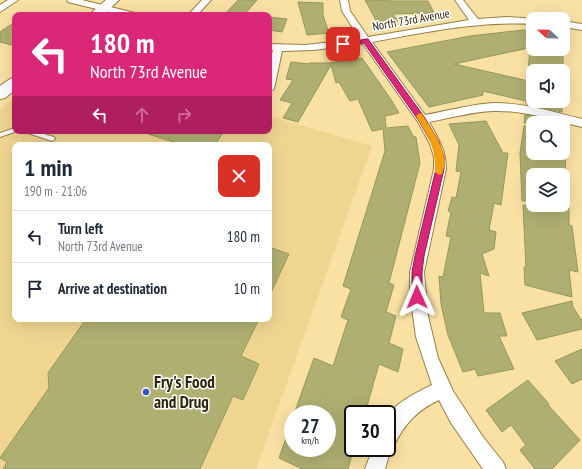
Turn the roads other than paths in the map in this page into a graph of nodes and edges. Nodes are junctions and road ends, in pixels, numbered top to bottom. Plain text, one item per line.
1 (14, 0) edge
2 (71, 0) edge
3 (207, 0) edge
4 (344, 0) edge
5 (459, 0) edge
6 (104, 8) edge
7 (0, 9) edge
8 (120, 12) edge
9 (195, 12) edge
10 (526, 20) edge
11 (475, 21) junction
12 (570, 25) edge
13 (582, 27) edge
14 (366, 41) junction
15 (274, 48) edge
16 (272, 64) edge
17 (12, 84) edge
18 (0, 94) edge
19 (422, 120) junction
20 (582, 123) edge
21 (12, 131) edge
22 (36, 134) edge
23 (0, 135) edge
24 (52, 139) dead end
25 (443, 390) junction
26 (396, 424) edge
27 (379, 457) edge
28 (375, 469) edge
29 (496, 469) edge

1 - 7 street
2 - 6 street
3 - 9 street
4 - 14 street
5 - 11 street
6 - 8 street
10 - 11 street, North 73rd Avenue
11 - 14 street, North 73rd Avenue
12 - 13 street
14 - 15 street, North 73rd Avenue
14 - 19 street
15 - 16 street
17 - 18 main road
19 - 20 street
19 - 25 street
21 - 23 lane
22 - 24 lane
25 - 26 street
25 - 29 street
27 - 28 street

